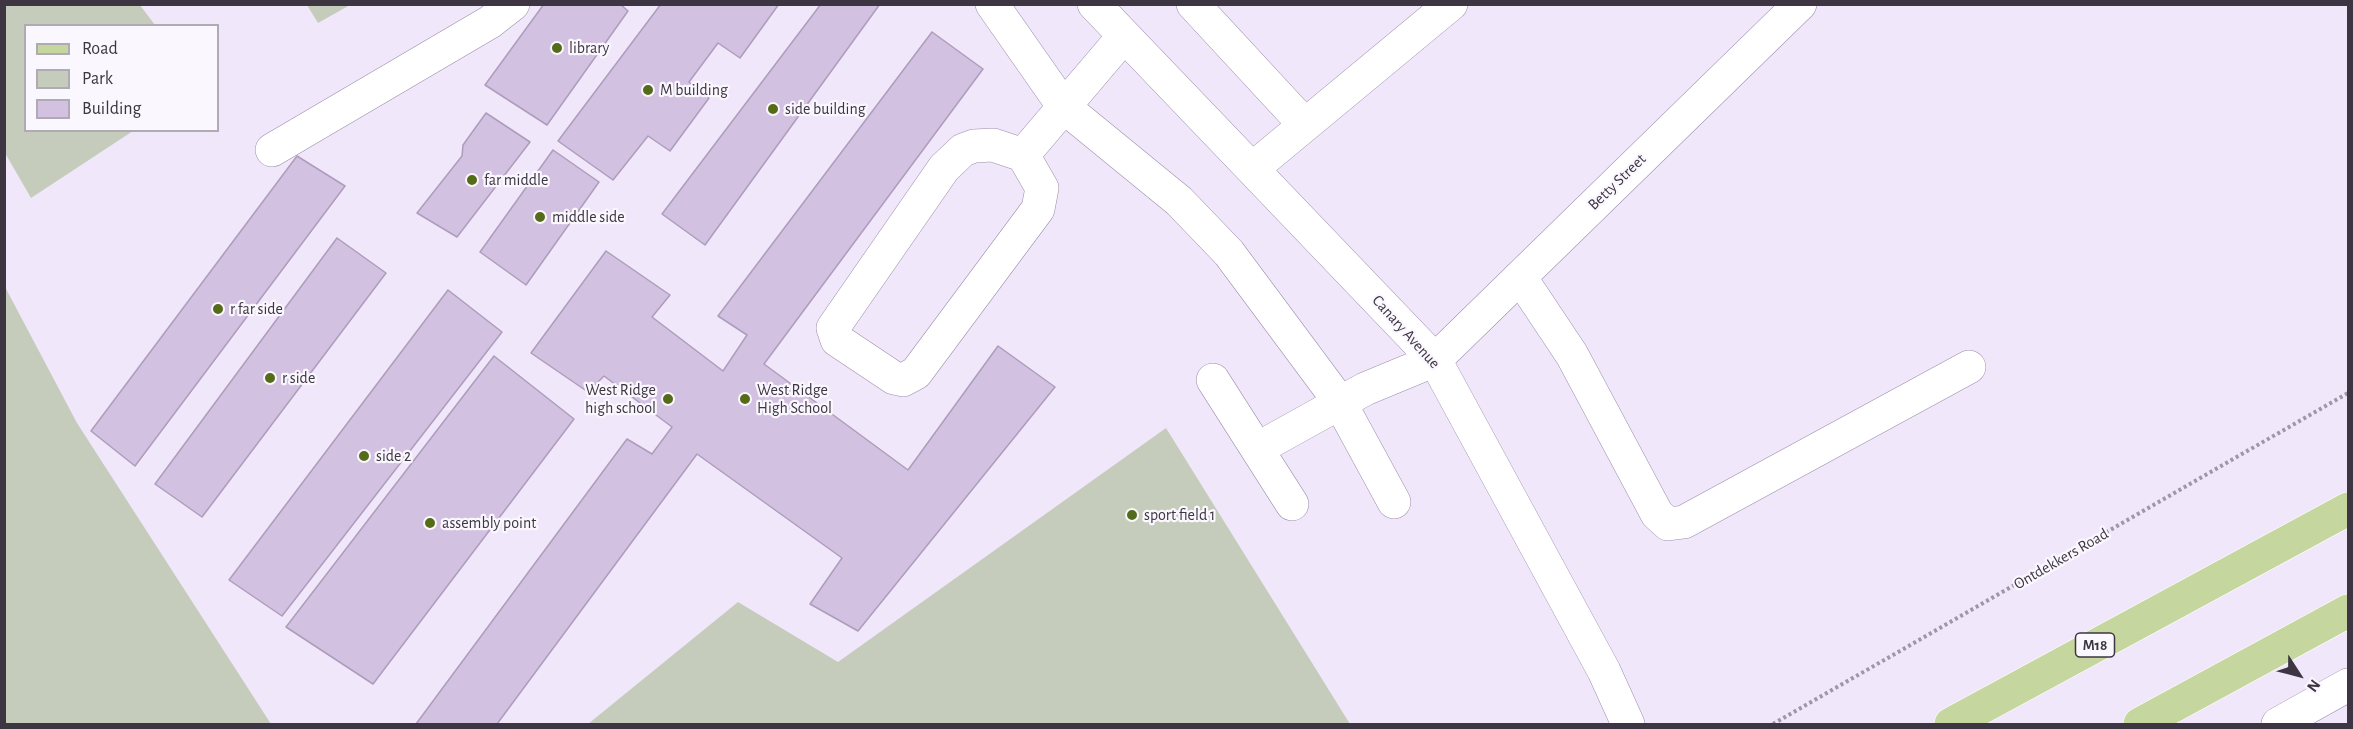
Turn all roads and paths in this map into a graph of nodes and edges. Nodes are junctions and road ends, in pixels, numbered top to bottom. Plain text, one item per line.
1 (513, 4) edge
2 (992, 4) edge
3 (1094, 4) edge
4 (1451, 4) edge
5 (1800, 4) edge
6 (1196, 5) edge
7 (1124, 36) junction
8 (1064, 107) junction
9 (1305, 125) junction
10 (272, 150) dead end
11 (1023, 155) junction
12 (1252, 169) junction
13 (1520, 277) junction
14 (1435, 360) junction
15 (1969, 367) dead end
16 (1213, 380) dead end
17 (2349, 393) edge
18 (1340, 401) junction
19 (1257, 449) junction
20 (1394, 502) dead end
21 (1292, 504) dead end
22 (2349, 509) edge
23 (2349, 611) edge
24 (2349, 685) edge
25 (1628, 724) edge
26 (1773, 724) edge
27 (1951, 724) edge
28 (2140, 724) edge
29 (2278, 724) edge

1 - 10 street
2 - 8 street
3 - 7 street, Canary Avenue
4 - 9 street
5 - 13 street, Betty Street
6 - 9 street
7 - 8 street
7 - 12 street, Canary Avenue
8 - 11 street
8 - 18 street
9 - 12 street
11 - 11 street
12 - 14 street, Canary Avenue
13 - 14 street, Betty Street
13 - 15 street
14 - 18 street
14 - 25 street, Canary Avenue
16 - 19 street
17 - 26 path, Ontdekkers Road
18 - 19 street
18 - 20 street
19 - 21 street
22 - 27 main road, M18
23 - 28 main road
24 - 29 street

